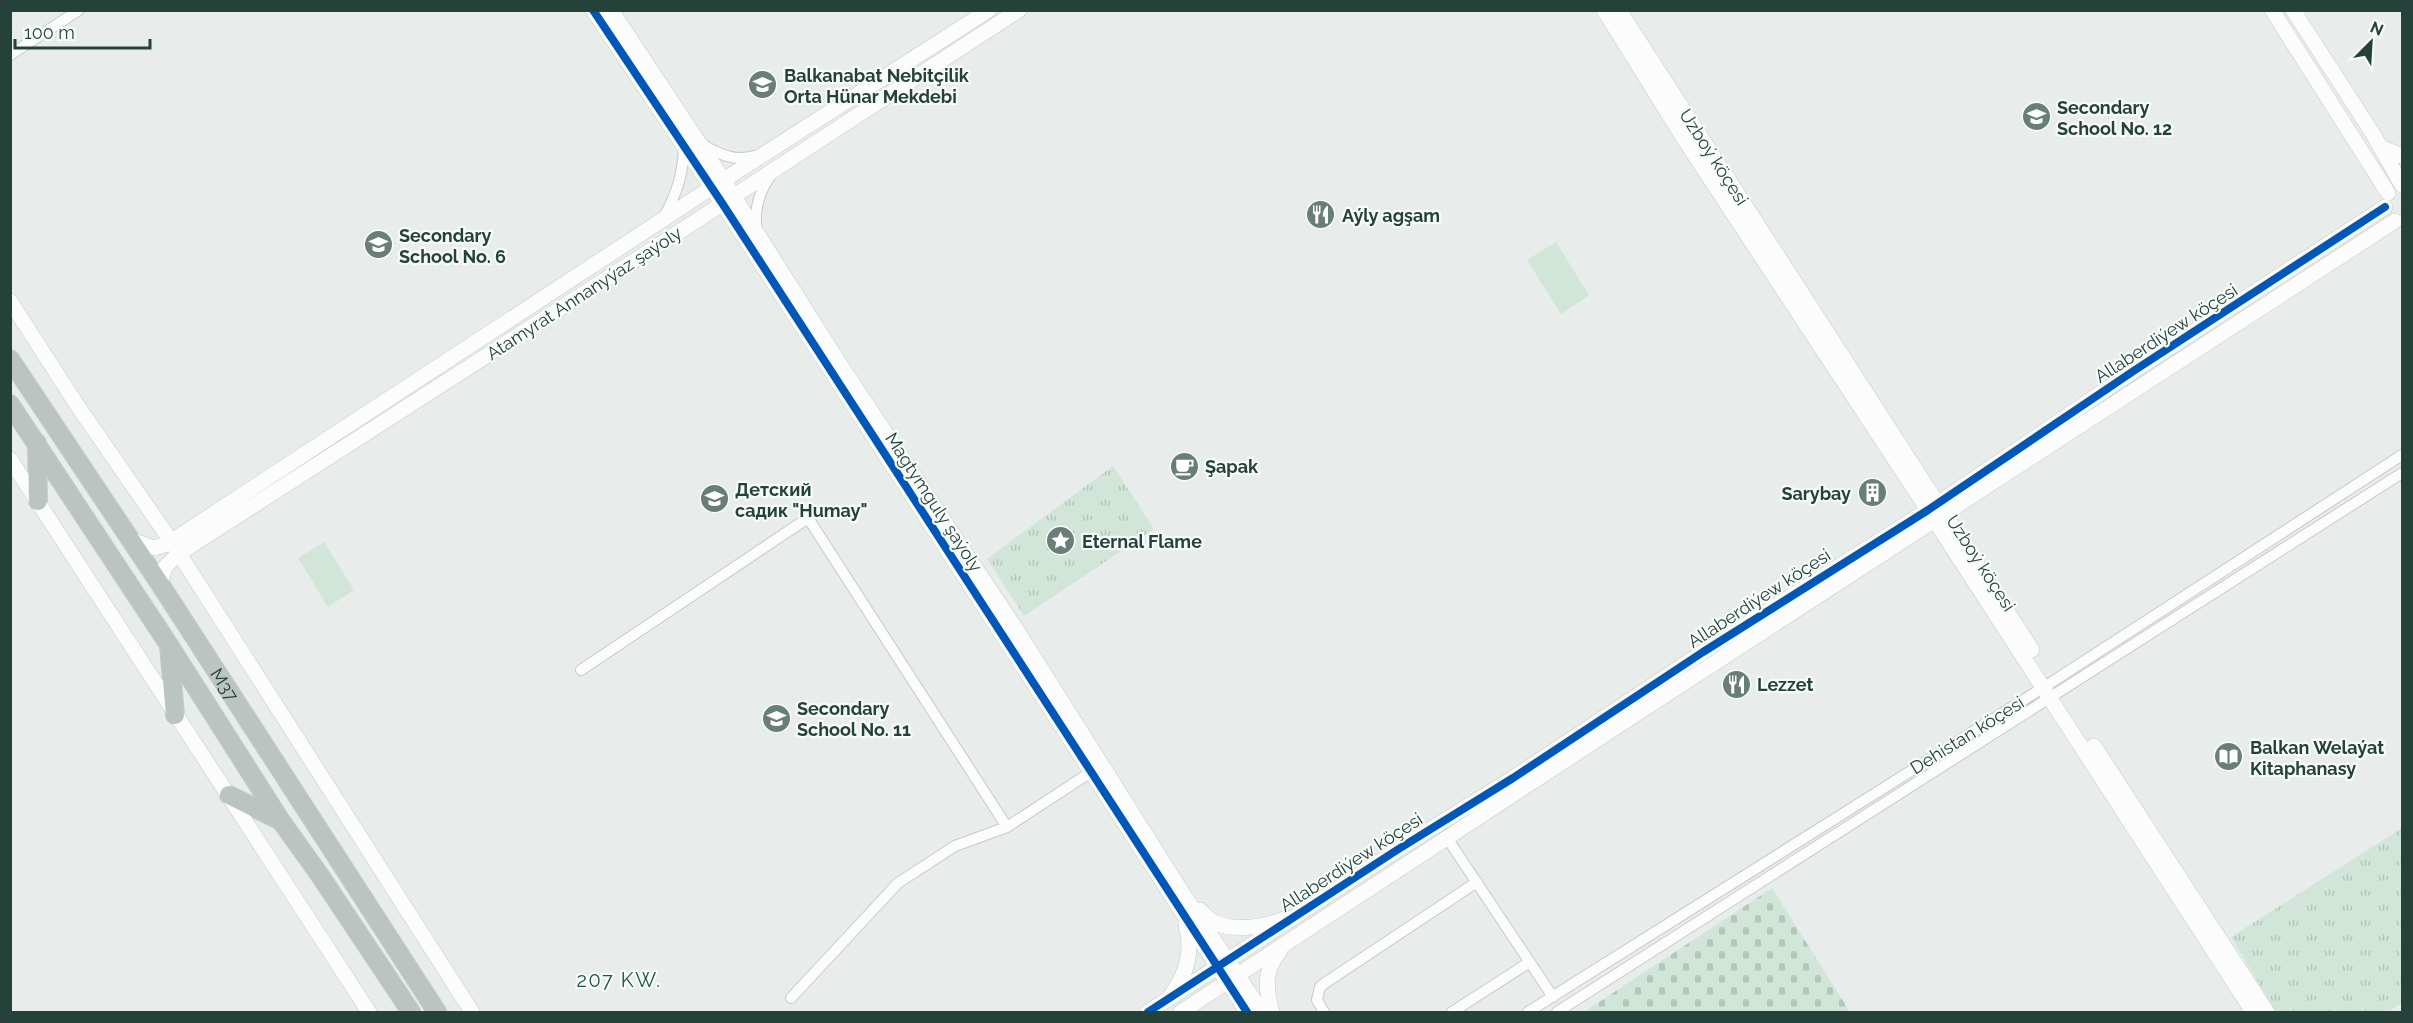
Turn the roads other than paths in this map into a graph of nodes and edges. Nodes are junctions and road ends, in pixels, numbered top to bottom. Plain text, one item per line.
1 (79, 10) edge
2 (593, 10) edge
3 (611, 10) edge
4 (989, 10) edge
5 (1019, 10) edge
6 (1604, 10) edge
7 (1619, 10) edge
8 (2272, 10) edge
9 (2293, 10) edge
10 (10, 55) edge
11 (691, 144) junction
12 (2380, 147) junction
13 (772, 150) junction
14 (2403, 156) edge
15 (779, 167) junction
16 (718, 184) junction
17 (2402, 185) edge
18 (728, 200) junction
19 (2387, 200) junction
20 (662, 220) junction
21 (2399, 223) edge
22 (758, 236) junction
23 (10, 301) edge
24 (10, 359) edge
25 (10, 404) edge
26 (37, 443) junction
27 (2403, 455) edge
28 (10, 459) edge
29 (2403, 473) edge
30 (38, 501) junction
31 (1936, 511) junction
32 (129, 539) junction
33 (174, 548) junction
34 (160, 584) junction
35 (169, 645) junction
36 (581, 670) dead end
37 (2051, 690) junction
38 (175, 715) junction
39 (1091, 772) junction
40 (229, 795) junction
41 (281, 821) junction
42 (1007, 827) junction
43 (1447, 838) junction
44 (1477, 882) junction
45 (1185, 897) junction
46 (1316, 903) junction
47 (1184, 916) junction
48 (1284, 945) junction
49 (1530, 962) junction
50 (1223, 964) junction
51 (1233, 979) junction
52 (1553, 997) junction
53 (791, 998) dead end
54 (1168, 1000) junction
55 (369, 1012) edge
56 (411, 1012) edge
57 (437, 1012) edge
58 (472, 1012) edge
59 (1148, 1012) edge
60 (1181, 1012) edge
61 (1247, 1012) edge
62 (1262, 1012) edge
63 (1272, 1012) edge
64 (1324, 1012) edge
65 (1452, 1012) edge
66 (1528, 1012) edge
67 (1557, 1012) edge
68 (2253, 1012) edge
69 (2267, 1012) edge

1 - 10 street
2 - 11 street, Magtymguly şaýoly
3 - 11 street, Magtymguly şaýoly
4 - 13 street, Atamyrat Annanyýaz şaýoly
5 - 15 street, Atamyrat Annanyýaz şaýoly
6 - 31 street, Uzboý köçesi
7 - 31 street, Uzboý köçesi
8 - 19 street
9 - 12 street
11 - 13 street
11 - 16 street, Magtymguly şaýoly
11 - 20 street
12 - 14 street
12 - 17 street
13 - 16 street, Atamyrat Annanyýaz şaýoly
15 - 18 street, Atamyrat Annanyýaz şaýoly
15 - 22 street
16 - 18 street, Magtymguly şaýoly
16 - 20 street, Atamyrat Annanyýaz şaýoly
17 - 19 street, Allaberdiýew köçesi
18 - 22 street, Magtymguly şaýoly
18 - 33 street, Atamyrat Annanyýaz şaýoly
18 - 39 street, Magtymguly şaýoly
19 - 21 street
19 - 31 street, Allaberdiýew köçesi
20 - 33 street, Atamyrat Annanyýaz şaýoly
21 - 31 street, Allaberdiýew köçesi
22 - 45 street, Magtymguly şaýoly
23 - 33 street
24 - 32 highway, M37 / M37
25 - 26 highway, M37 / M37
26 - 30 highway
26 - 35 highway, M37 / M37
27 - 37 street, Dehistan köçesi
28 - 30 street
29 - 37 street, Dehistan köçesi
30 - 38 street
31 - 37 street, Uzboý köçesi
31 - 43 street, Allaberdiýew köçesi
31 - 46 street, Allaberdiýew köçesi
32 - 33 street, Atamyrat Annanyýaz şaýoly
32 - 34 highway, M37 / M37
33 - 34 street, Atamyrat Annanyýaz şaýoly
33 - 58 street
34 - 57 highway, M37 / M37
35 - 38 highway
35 - 41 highway, M37 / M37
36 - 42 street
37 - 52 street, Dehistan köçesi
37 - 67 street, Dehistan köçesi
37 - 68 street, Uzboý köçesi
37 - 69 street, Uzboý köçesi
38 - 40 street
39 - 42 street
39 - 47 street, Magtymguly şaýoly
40 - 41 highway
40 - 55 street
41 - 56 highway, M37 / M37
42 - 53 street
43 - 44 street
43 - 48 street, Allaberdiýew köçesi
44 - 49 street
44 - 64 street
45 - 46 street
45 - 50 street, Magtymguly şaýoly
46 - 50 street, Allaberdiýew köçesi
47 - 50 street, Magtymguly şaýoly
47 - 54 street
48 - 51 street, Allaberdiýew köçesi
48 - 63 street
49 - 52 street
49 - 65 street
50 - 51 street, Magtymguly şaýoly
50 - 54 street, Allaberdiýew köçesi
51 - 60 street, Allaberdiýew köçesi
51 - 61 street, Magtymguly şaýoly
51 - 62 street, Magtymguly şaýoly
52 - 66 street, Dehistan köçesi
54 - 59 street, Allaberdiýew köçesi

